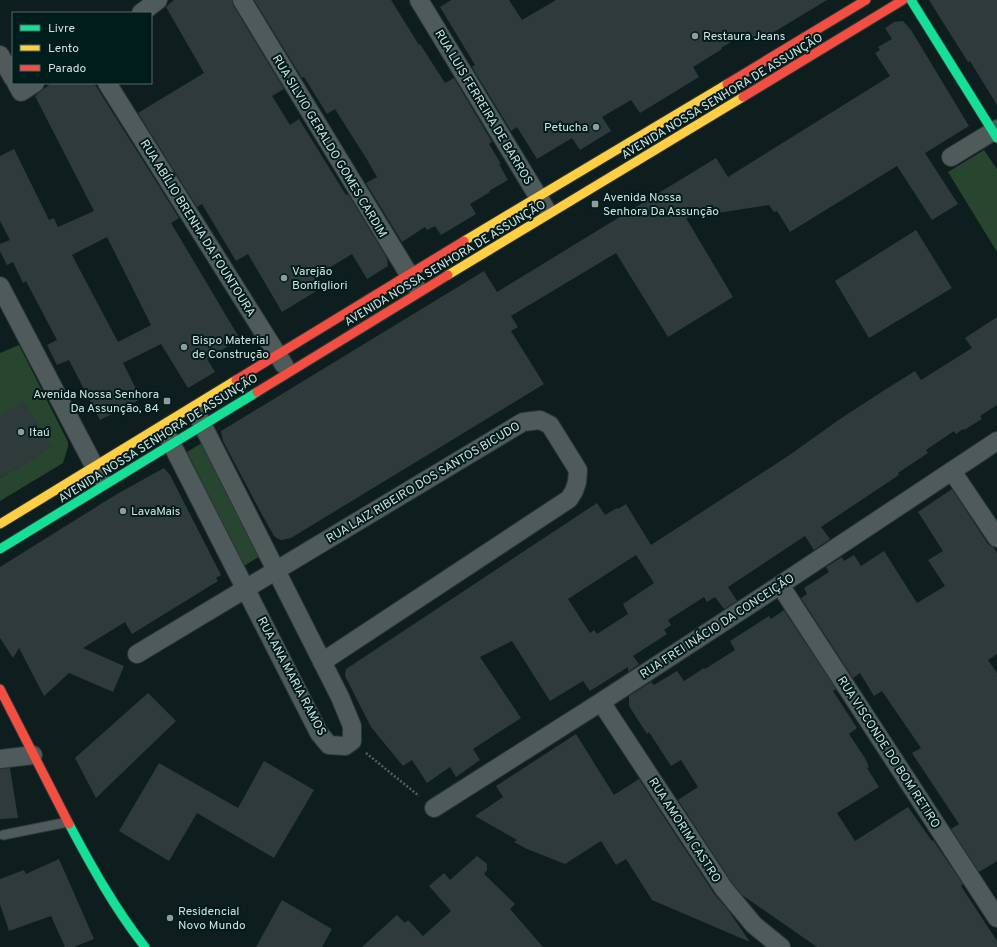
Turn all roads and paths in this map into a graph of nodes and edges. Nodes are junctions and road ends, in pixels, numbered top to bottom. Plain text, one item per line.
1 (158, 0) edge
2 (242, 0) edge
3 (420, 0) edge
4 (866, 0) edge
5 (903, 0) edge
6 (911, 0) edge
7 (142, 12) edge
8 (0, 55) edge
9 (12, 72) edge
10 (108, 84) edge
11 (996, 132) edge
12 (951, 157) dead end
13 (539, 197) junction
14 (549, 214) junction
15 (409, 275) junction
16 (0, 286) edge
17 (419, 292) junction
18 (278, 355) junction
19 (289, 372) junction
20 (193, 407) junction
21 (203, 424) junction
22 (162, 425) junction
23 (997, 441) edge
24 (172, 444) junction
25 (94, 467) junction
26 (952, 471) junction
27 (104, 485) junction
28 (0, 524) edge
29 (997, 538) edge
30 (0, 549) edge
31 (277, 570) junction
32 (780, 585) junction
33 (246, 589) junction
34 (137, 654) dead end
35 (322, 662) junction
36 (0, 689) edge
37 (602, 702) junction
38 (352, 741) junction
39 (33, 755) junction
40 (0, 759) edge
41 (434, 808) joint
42 (69, 822) junction
43 (3, 835) dead end
44 (997, 918) edge
45 (145, 947) edge
46 (781, 947) edge

1 - 7 street
2 - 15 street, RUA SILVIO GERALDO GOMES CARDIM
3 - 13 street, RUA LUIS FERREIRA DE BARROS
4 - 13 street, AVENIDA NOSSA SENHORA DE ASSUNÇÃO
5 - 14 street, AVENIDA NOSSA SENHORA DE ASSUNÇÃO
6 - 11 street
8 - 9 street
10 - 18 street, RUA ABÍLIO BRENHA DA FOUNTOURA
11 - 12 street
13 - 14 street, RUA LUIS FERREIRA DE BARROS
13 - 15 street, AVENIDA NOSSA SENHORA DE ASSUNÇÃO
14 - 17 street, AVENIDA NOSSA SENHORA DE ASSUNÇÃO
15 - 17 street, RUA SILVIO GERALDO GOMES CARDIM
15 - 18 street, AVENIDA NOSSA SENHORA DE ASSUNÇÃO
16 - 25 street
17 - 19 street, AVENIDA NOSSA SENHORA DE ASSUNÇÃO
18 - 19 street, RUA ABÍLIO BRENHA DA FOUNTOURA
18 - 20 street, AVENIDA NOSSA SENHORA DE ASSUNÇÃO
19 - 21 street, AVENIDA NOSSA SENHORA DE ASSUNÇÃO
20 - 21 street
20 - 22 street, AVENIDA NOSSA SENHORA DE ASSUNÇÃO
21 - 24 street, AVENIDA NOSSA SENHORA DE ASSUNÇÃO
21 - 31 street
22 - 24 street, RUA ANA MARIA RAMOS
22 - 25 street, AVENIDA NOSSA SENHORA DE ASSUNÇÃO
23 - 26 street, RUA FREI INÁCIO DA CONCEIÇÃO
24 - 27 street, AVENIDA NOSSA SENHORA DE ASSUNÇÃO
24 - 33 street, RUA ANA MARIA RAMOS
25 - 27 street
25 - 28 street, AVENIDA NOSSA SENHORA DE ASSUNÇÃO
26 - 29 street
26 - 32 street, RUA FREI INÁCIO DA CONCEIÇÃO
27 - 30 street, AVENIDA NOSSA SENHORA DE ASSUNÇÃO
31 - 33 street, RUA LAIZ RIBEIRO DOS SANTOS BICUDO
31 - 35 street
31 - 35 street, RUA LAIZ RIBEIRO DOS SANTOS BICUDO
32 - 37 street, RUA FREI INÁCIO DA CONCEIÇÃO
32 - 44 street, RUA VISCONDE DO BOM RETIRO
33 - 34 street, RUA LAIZ RIBEIRO DOS SANTOS BICUDO
33 - 38 street, RUA ANA MARIA RAMOS
35 - 38 street
36 - 39 street
37 - 41 street, RUA FREI INÁCIO DA CONCEIÇÃO
37 - 46 street, RUA AMORIM CASTRO
38 - 41 path
39 - 40 street
39 - 42 street
42 - 43 lane
42 - 45 street

